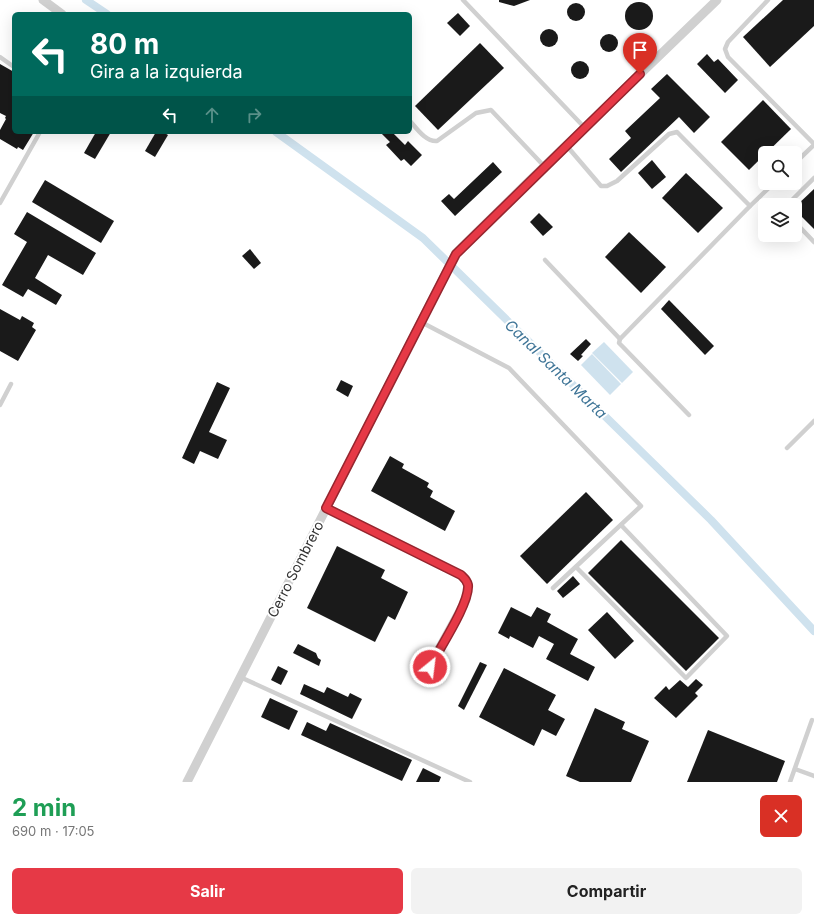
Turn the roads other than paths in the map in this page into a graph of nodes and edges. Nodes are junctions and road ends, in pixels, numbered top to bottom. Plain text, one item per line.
1 (43, 0) edge
2 (463, 0) edge
3 (717, 0) edge
4 (768, 0) edge
5 (59, 12) edge
6 (0, 57) edge
7 (12, 66) edge
8 (412, 123) edge
9 (584, 127) junction
10 (39, 134) edge
11 (814, 144) edge
12 (566, 145) junction
13 (802, 156) edge
14 (544, 166) junction
15 (814, 178) edge
16 (767, 190) edge
17 (794, 198) edge
18 (0, 203) edge
19 (750, 206) junction
20 (802, 229) edge
21 (814, 242) edge
22 (545, 260) dead end
23 (420, 321) junction
24 (620, 339) junction
25 (11, 384) dead end
26 (0, 405) edge
27 (689, 415) dead end
28 (814, 421) edge
29 (787, 448) dead end
30 (326, 508) junction
31 (621, 525) junction
32 (576, 567) junction
33 (553, 588) dead end
34 (240, 678) junction
35 (422, 680) dead end
36 (812, 720) dead end
37 (795, 769) junction
38 (814, 776) edge
39 (187, 782) edge
40 (470, 782) edge
41 (790, 782) edge

1 - 5 street
2 - 9 lane
3 - 9 street, Cerro Sombrero
4 - 11 lane
6 - 7 lane
8 - 14 lane
9 - 12 street, Cerro Sombrero
10 - 18 lane
11 - 13 lane
12 - 14 street, Cerro Sombrero
12 - 19 lane
14 - 23 street, Cerro Sombrero
15 - 17 lane
16 - 19 lane
19 - 24 lane
20 - 21 lane
22 - 24 lane
23 - 30 street, Cerro Sombrero
23 - 31 lane
24 - 27 lane
25 - 26 lane
28 - 29 lane
30 - 34 street, Cerro Sombrero
30 - 35 street
31 - 32 lane
31 - 32 lane
32 - 33 lane
34 - 39 street, Cerro Sombrero
34 - 40 lane
36 - 37 lane
37 - 38 lane
37 - 41 lane

